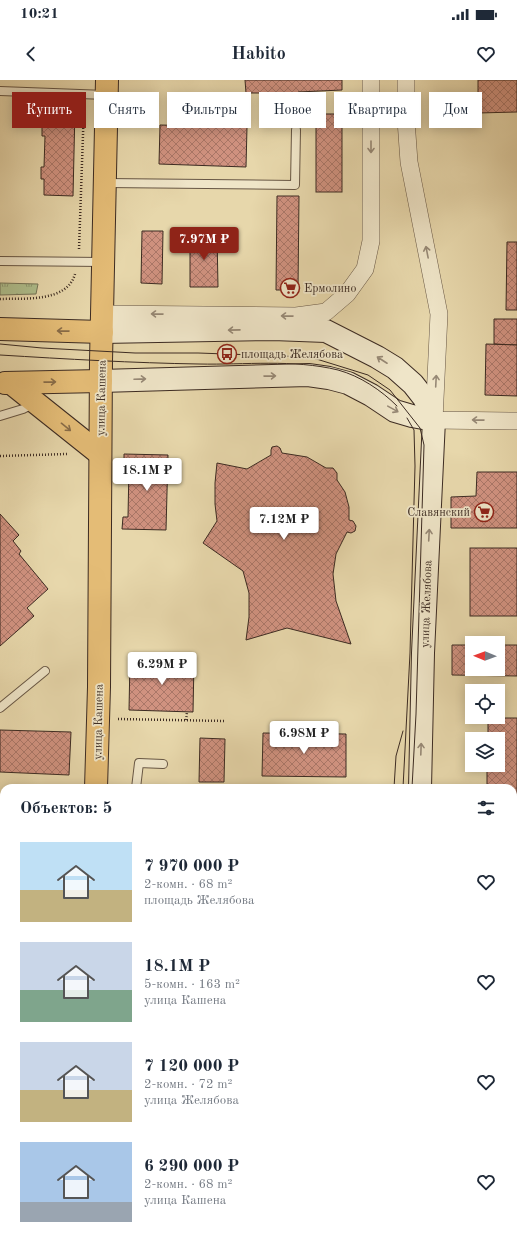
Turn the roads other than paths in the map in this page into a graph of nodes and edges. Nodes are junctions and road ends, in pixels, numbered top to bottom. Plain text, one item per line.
1 (371, 80) edge
2 (406, 80) edge
3 (107, 88) edge
4 (0, 91) edge
5 (296, 130) dead end
6 (105, 183) junction
7 (0, 261) edge
8 (103, 262) junction
9 (326, 322) junction
10 (102, 323) junction
11 (0, 329) edge
12 (101, 381) junction
13 (5, 383) edge
14 (36, 402) junction
15 (0, 416) edge
16 (434, 420) junction
17 (517, 421) edge
18 (100, 454) junction
19 (45, 671) dead end
20 (0, 708) edge
21 (163, 764) dead end
22 (96, 784) edge
23 (136, 784) edge
24 (420, 784) edge

1 -> 9 street
16 -> 2 street
3 - 4 lane
3 - 6 main road, улица Кашена
5 - 6 lane
6 - 8 main road, улица Кашена
7 - 8 lane
8 - 10 main road, улица Кашена
9 -> 10 street
9 -> 10 street
16 -> 9 street
10 -> 11 main road
10 - 12 main road, улица Кашена
13 -> 12 main road
12 -> 16 street
12 - 18 main road, улица Кашена
13 - 14 main road
14 - 15 lane
14 -> 18 main road
17 -> 16 street
24 -> 16 street, улица Желябова
18 - 22 main road, улица Кашена
19 - 20 lane
21 - 23 lane

